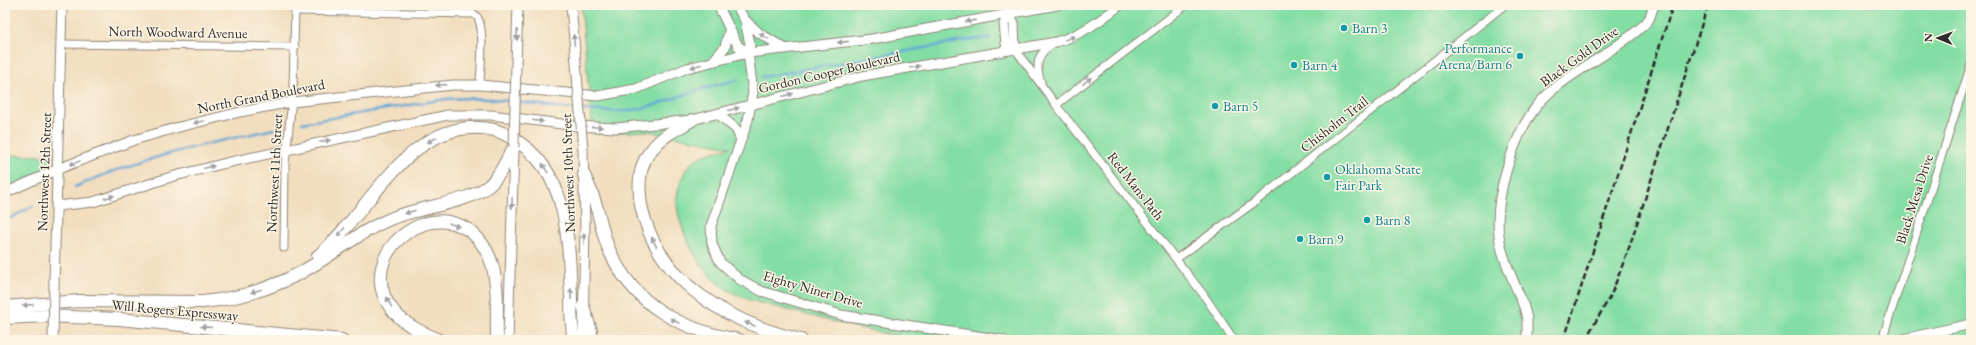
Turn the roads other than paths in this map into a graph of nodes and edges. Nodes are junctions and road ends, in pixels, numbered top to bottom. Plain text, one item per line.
1 (62, 5) edge
2 (518, 5) edge
3 (571, 5) edge
4 (718, 5) edge
5 (736, 5) edge
6 (1057, 5) edge
7 (1120, 5) edge
8 (1186, 5) edge
9 (1505, 5) edge
10 (1654, 5) edge
11 (295, 8) edge
12 (1009, 9) edge
13 (745, 20) junction
14 (730, 28) junction
15 (1056, 42) junction
16 (61, 44) junction
17 (295, 47) junction
18 (786, 48) junction
19 (1015, 49) junction
20 (748, 53) junction
21 (713, 61) junction
22 (1971, 65) edge
23 (480, 85) junction
24 (1042, 86) junction
25 (559, 94) joint
26 (292, 102) junction
27 (750, 105) junction
28 (1056, 105) junction
29 (718, 114) junction
30 (692, 120) junction
31 (741, 140) junction
32 (514, 147) joint
33 (286, 150) junction
34 (510, 162) junction
35 (58, 169) junction
36 (584, 175) junction
37 (5, 194) edge
38 (57, 203) junction
39 (284, 248) dead end
40 (1176, 259) junction
41 (292, 277) junction
42 (583, 306) joint
43 (5, 307) edge
44 (5, 318) edge
45 (1971, 324) edge
46 (582, 336) edge
47 (53, 340) edge
48 (342, 340) edge
49 (439, 340) edge
50 (497, 340) edge
51 (508, 340) edge
52 (739, 340) edge
53 (801, 340) edge
54 (1003, 340) edge
55 (1234, 340) edge
56 (1527, 340) edge
57 (1882, 340) edge
58 (1899, 340) edge

1 - 16 street, Northwest 12th Street
2 -> 32 street, bridge
36 -> 3 street, Northwest 10th Street, bridge
4 - 14 street
5 - 13 street, Eighty Niner Drive
6 - 12 street, Gordon Cooper Boulevard
15 -> 7 street, Gordon Cooper Boulevard
28 -> 8 street
9 - 40 street, Chisholm Trail
10 - 56 street, Black Gold Drive
11 - 17 street, Northwest 11th Street
11 - 23 street
12 -> 18 street, Gordon Cooper Boulevard
12 - 19 street
18 -> 13 street
13 - 20 street, Eighty Niner Drive
14 - 20 street
14 - 21 street
15 - 19 street, Gordon Cooper Boulevard
15 - 24 street
16 - 17 street, North Woodward Avenue
16 - 35 street, Northwest 12th Street
17 - 26 street, Northwest 11th Street
18 - 20 street, Gordon Cooper Boulevard
19 - 24 street, Red Mans Path
27 -> 19 street, Gordon Cooper Boulevard
20 - 21 street, Gordon Cooper Boulevard
20 - 27 street, Eighty Niner Drive
21 -> 25 street, Gordon Cooper Boulevard
22 - 57 street, Black Mesa Drive
23 - 25 street, North Grand Boulevard
23 -> 26 street, North Grand Boulevard
24 - 28 street, Red Mans Path
26 - 33 street, Northwest 11th Street
26 -> 35 street, North Grand Boulevard
29 -> 27 street, Gordon Cooper Boulevard
27 - 31 street, Eighty Niner Drive
28 - 40 street, Red Mans Path
29 - 30 street, Gordon Cooper Boulevard
29 - 31 street
33 -> 30 street, Gordon Cooper Boulevard
53 -> 30 highway
31 - 54 street, Eighty Niner Drive
32 - 34 highway
38 -> 33 street
33 - 39 street, Northwest 11th Street
34 -> 41 highway
34 -> 51 street
35 - 37 street, North Grand Boulevard
35 - 38 street, Northwest 12th Street
42 -> 36 street, Northwest 10th Street
52 -> 36 highway
38 - 47 street, Northwest 12th Street, bridge
40 - 55 street, Red Mans Path
41 -> 43 highway
46 -> 41 highway
42 - 46 highway
48 -> 44 highway, Will Rogers Expressway
45 - 58 street
49 -> 50 highway

